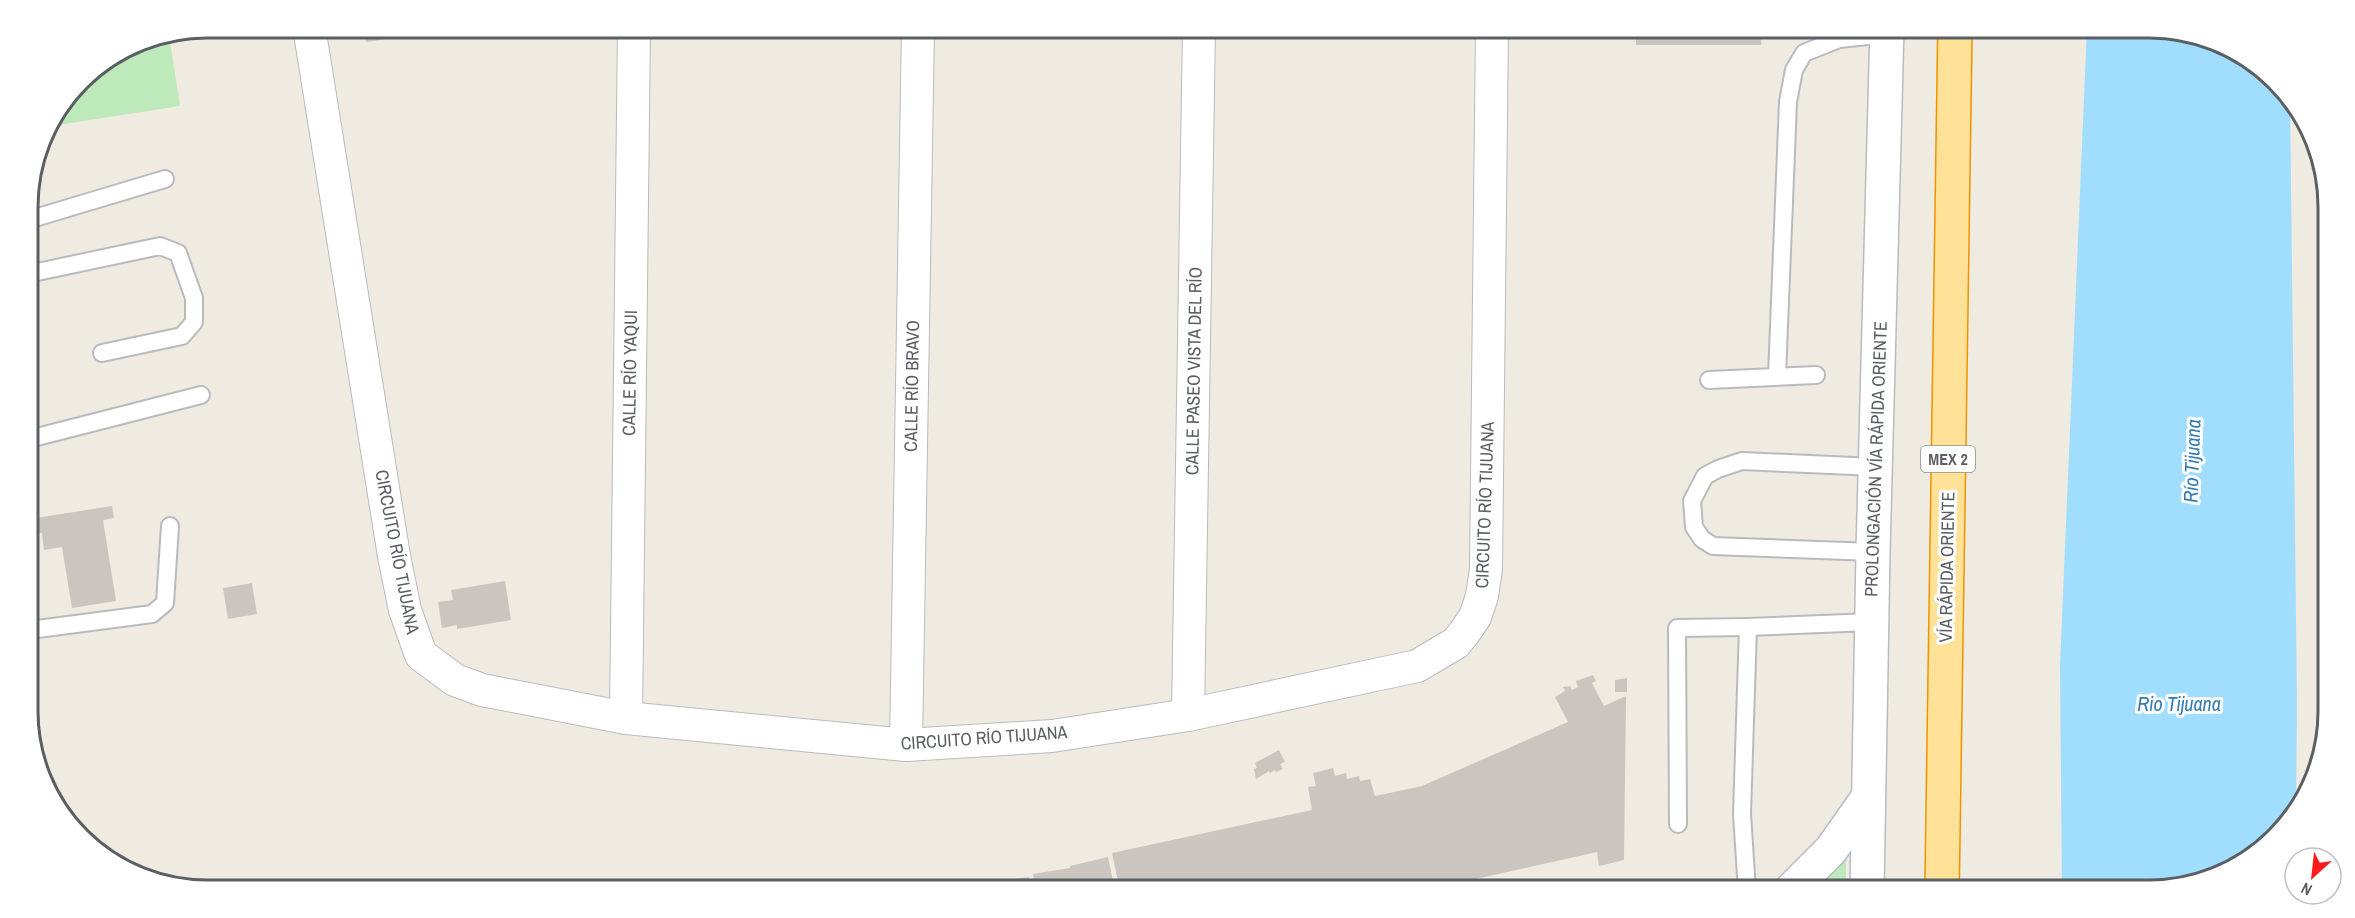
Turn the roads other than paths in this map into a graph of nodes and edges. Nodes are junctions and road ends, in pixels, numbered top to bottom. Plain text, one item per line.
1 (311, 38) edge
2 (634, 38) edge
3 (918, 38) edge
4 (1199, 38) edge
5 (1492, 38) edge
6 (1844, 38) edge
7 (1887, 38) edge
8 (1955, 38) edge
9 (165, 179) dead end
10 (38, 217) edge
11 (38, 271) edge
12 (102, 352) dead end
13 (1816, 375) dead end
14 (1777, 376) junction
15 (1709, 380) dead end
16 (201, 395) dead end
17 (38, 437) edge
18 (1875, 467) junction
19 (170, 526) dead end
20 (1872, 552) junction
21 (1871, 622) junction
22 (1749, 627) junction
23 (38, 629) edge
24 (1188, 714) junction
25 (626, 718) junction
26 (906, 745) junction
27 (1867, 799) junction
28 (1678, 824) dead end
29 (1746, 880) edge
30 (1801, 880) edge
31 (1867, 880) edge
32 (1942, 880) edge

1 - 25 street, CIRCUITO RÍO TIJUANA
2 - 25 street, CALLE RÍO YAQUI
3 - 26 street, CALLE RÍO BRAVO
4 - 24 street, CALLE PASEO VISTA DEL RÍO
5 - 24 street, CIRCUITO RÍO TIJUANA
6 - 14 lane
7 - 18 main road, PROLONGACIÓN VÍA RÁPIDA ORIENTE
8 - 32 highway, VÍA RÁPIDA ORIENTE / MEX 2
9 - 10 lane
11 - 12 lane
13 - 14 lane
14 - 15 lane
16 - 17 lane
18 - 20 main road, PROLONGACIÓN VÍA RÁPIDA ORIENTE
18 - 20 lane
19 - 23 lane
20 - 21 main road, PROLONGACIÓN VÍA RÁPIDA ORIENTE
21 - 22 lane
21 - 27 main road, PROLONGACIÓN VÍA RÁPIDA ORIENTE
22 - 28 lane
22 - 29 lane
24 - 26 street, CIRCUITO RÍO TIJUANA
25 - 26 street, CIRCUITO RÍO TIJUANA
27 - 30 main road
27 - 31 main road, PROLONGACIÓN VÍA RÁPIDA ORIENTE

